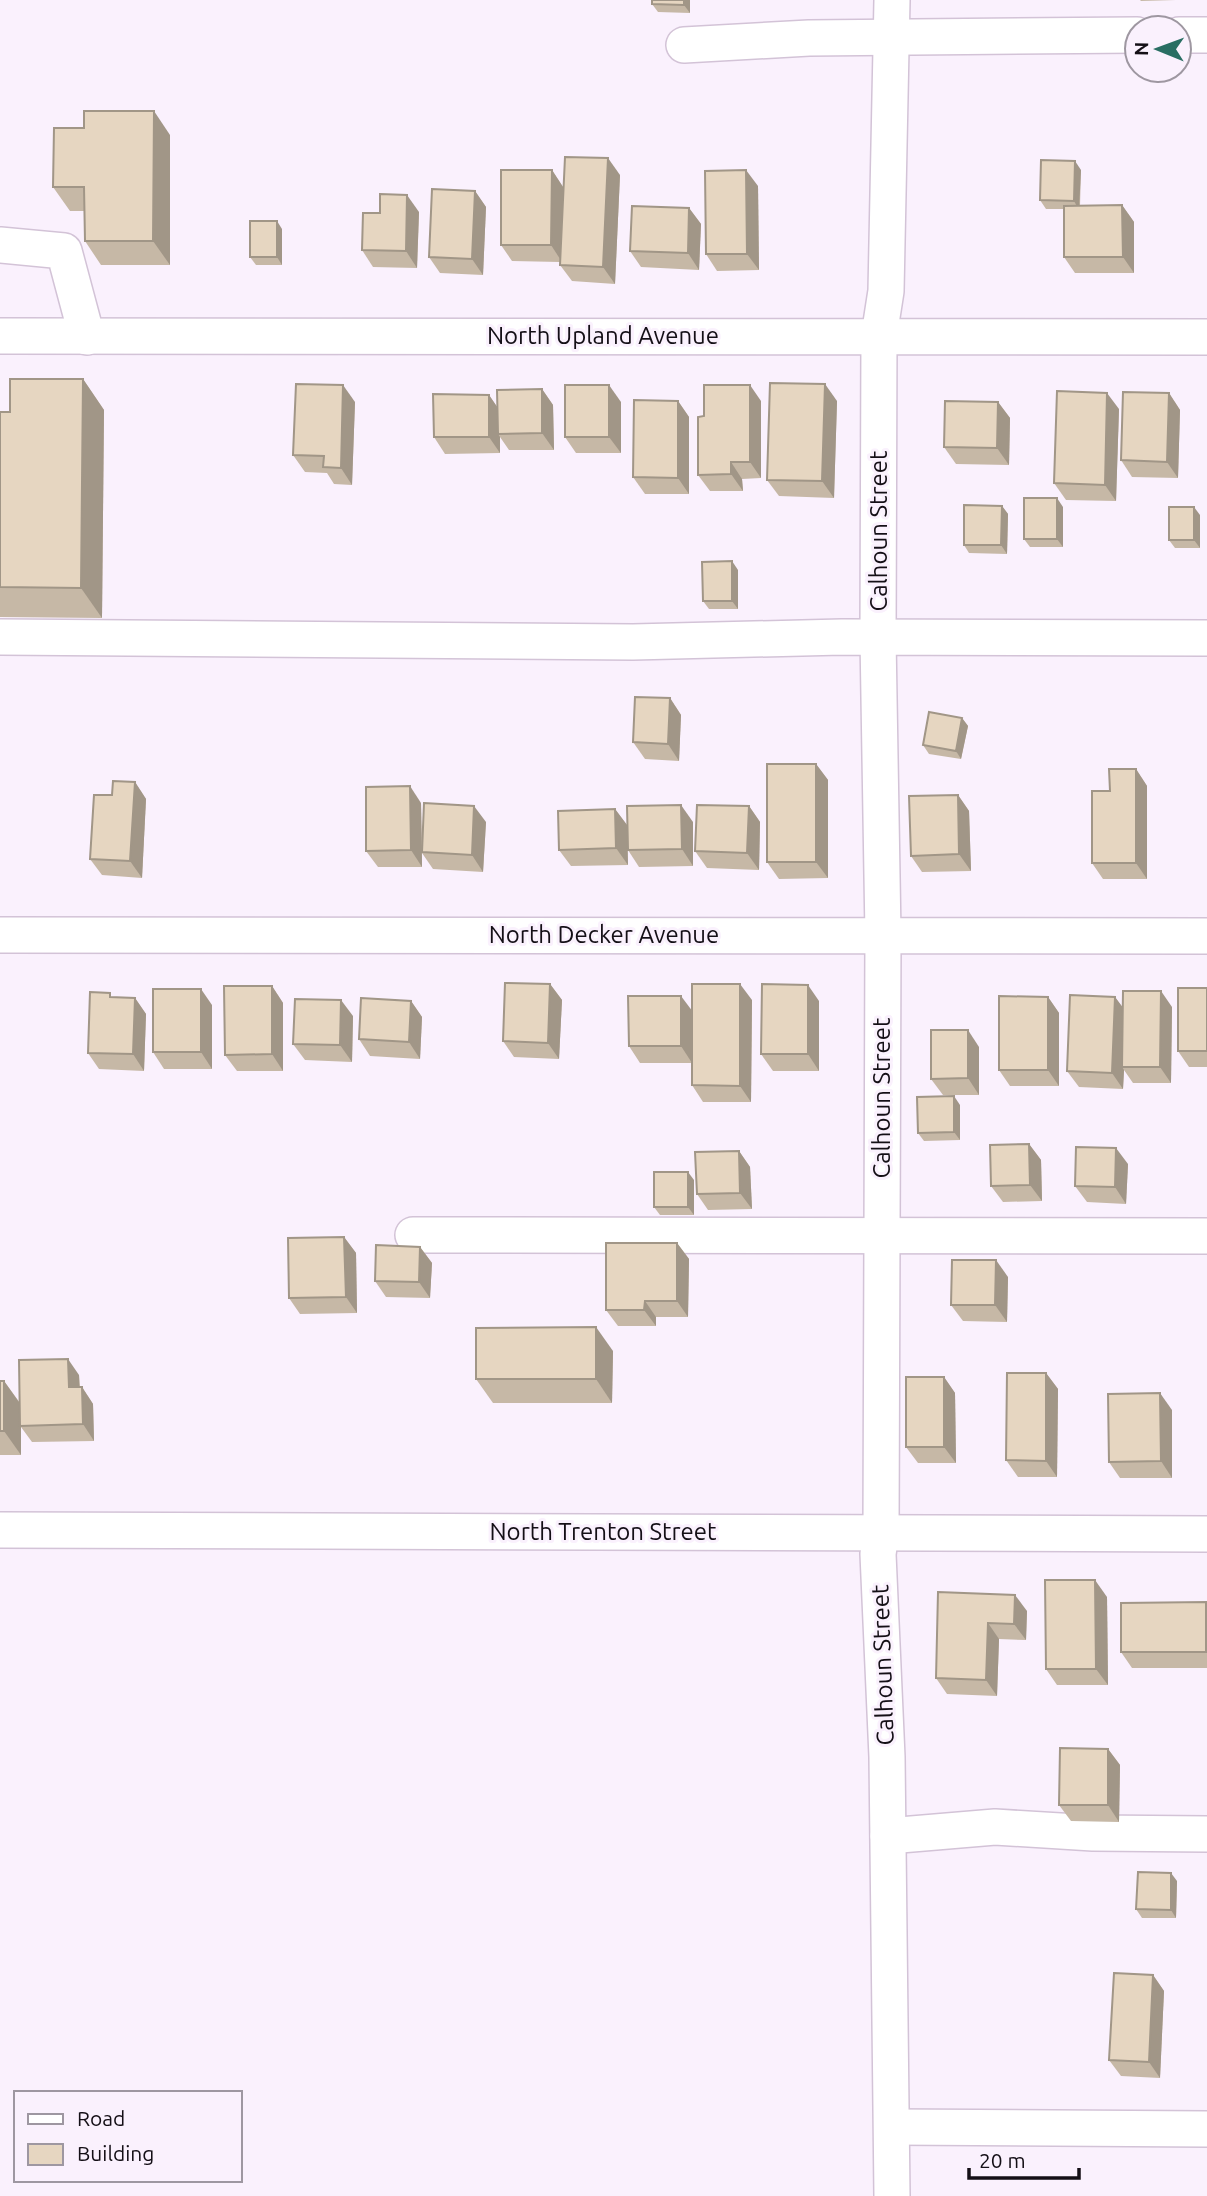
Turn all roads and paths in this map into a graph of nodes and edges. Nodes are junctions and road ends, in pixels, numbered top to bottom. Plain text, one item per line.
1 (892, 0) edge
2 (1123, 36) edge
3 (892, 39) junction
4 (684, 45) dead end
5 (0, 245) edge
6 (0, 336) edge
7 (879, 336) junction
8 (87, 337) junction
9 (1207, 337) edge
10 (0, 637) edge
11 (878, 638) junction
12 (1207, 638) edge
13 (0, 935) edge
14 (883, 935) junction
15 (1207, 936) edge
16 (413, 1235) dead end
17 (881, 1236) junction
18 (1207, 1236) edge
19 (0, 1530) edge
20 (881, 1533) junction
21 (1207, 1534) edge
22 (1207, 1834) edge
23 (888, 1836) junction
24 (893, 2127) junction
25 (1207, 2129) edge
26 (892, 2196) edge

1 - 3 street, Calhoun Street
2 - 3 street
3 - 4 street
3 - 7 street, Calhoun Street
5 - 8 street
6 - 8 street, North Upland Avenue
7 - 8 street, North Upland Avenue
7 - 9 street, North Upland Avenue
7 - 11 street, Calhoun Street
10 - 11 street
11 - 12 street
11 - 14 street, Calhoun Street
13 - 14 street, North Decker Avenue
14 - 15 street, North Decker Avenue
14 - 17 street, Calhoun Street
16 - 17 street
17 - 18 street
17 - 20 street, Calhoun Street
19 - 20 street, North Trenton Street
20 - 21 street, North Trenton Street
20 - 23 street, Calhoun Street
22 - 23 street
23 - 24 street, Calhoun Street
24 - 25 street
24 - 26 street, Calhoun Street

